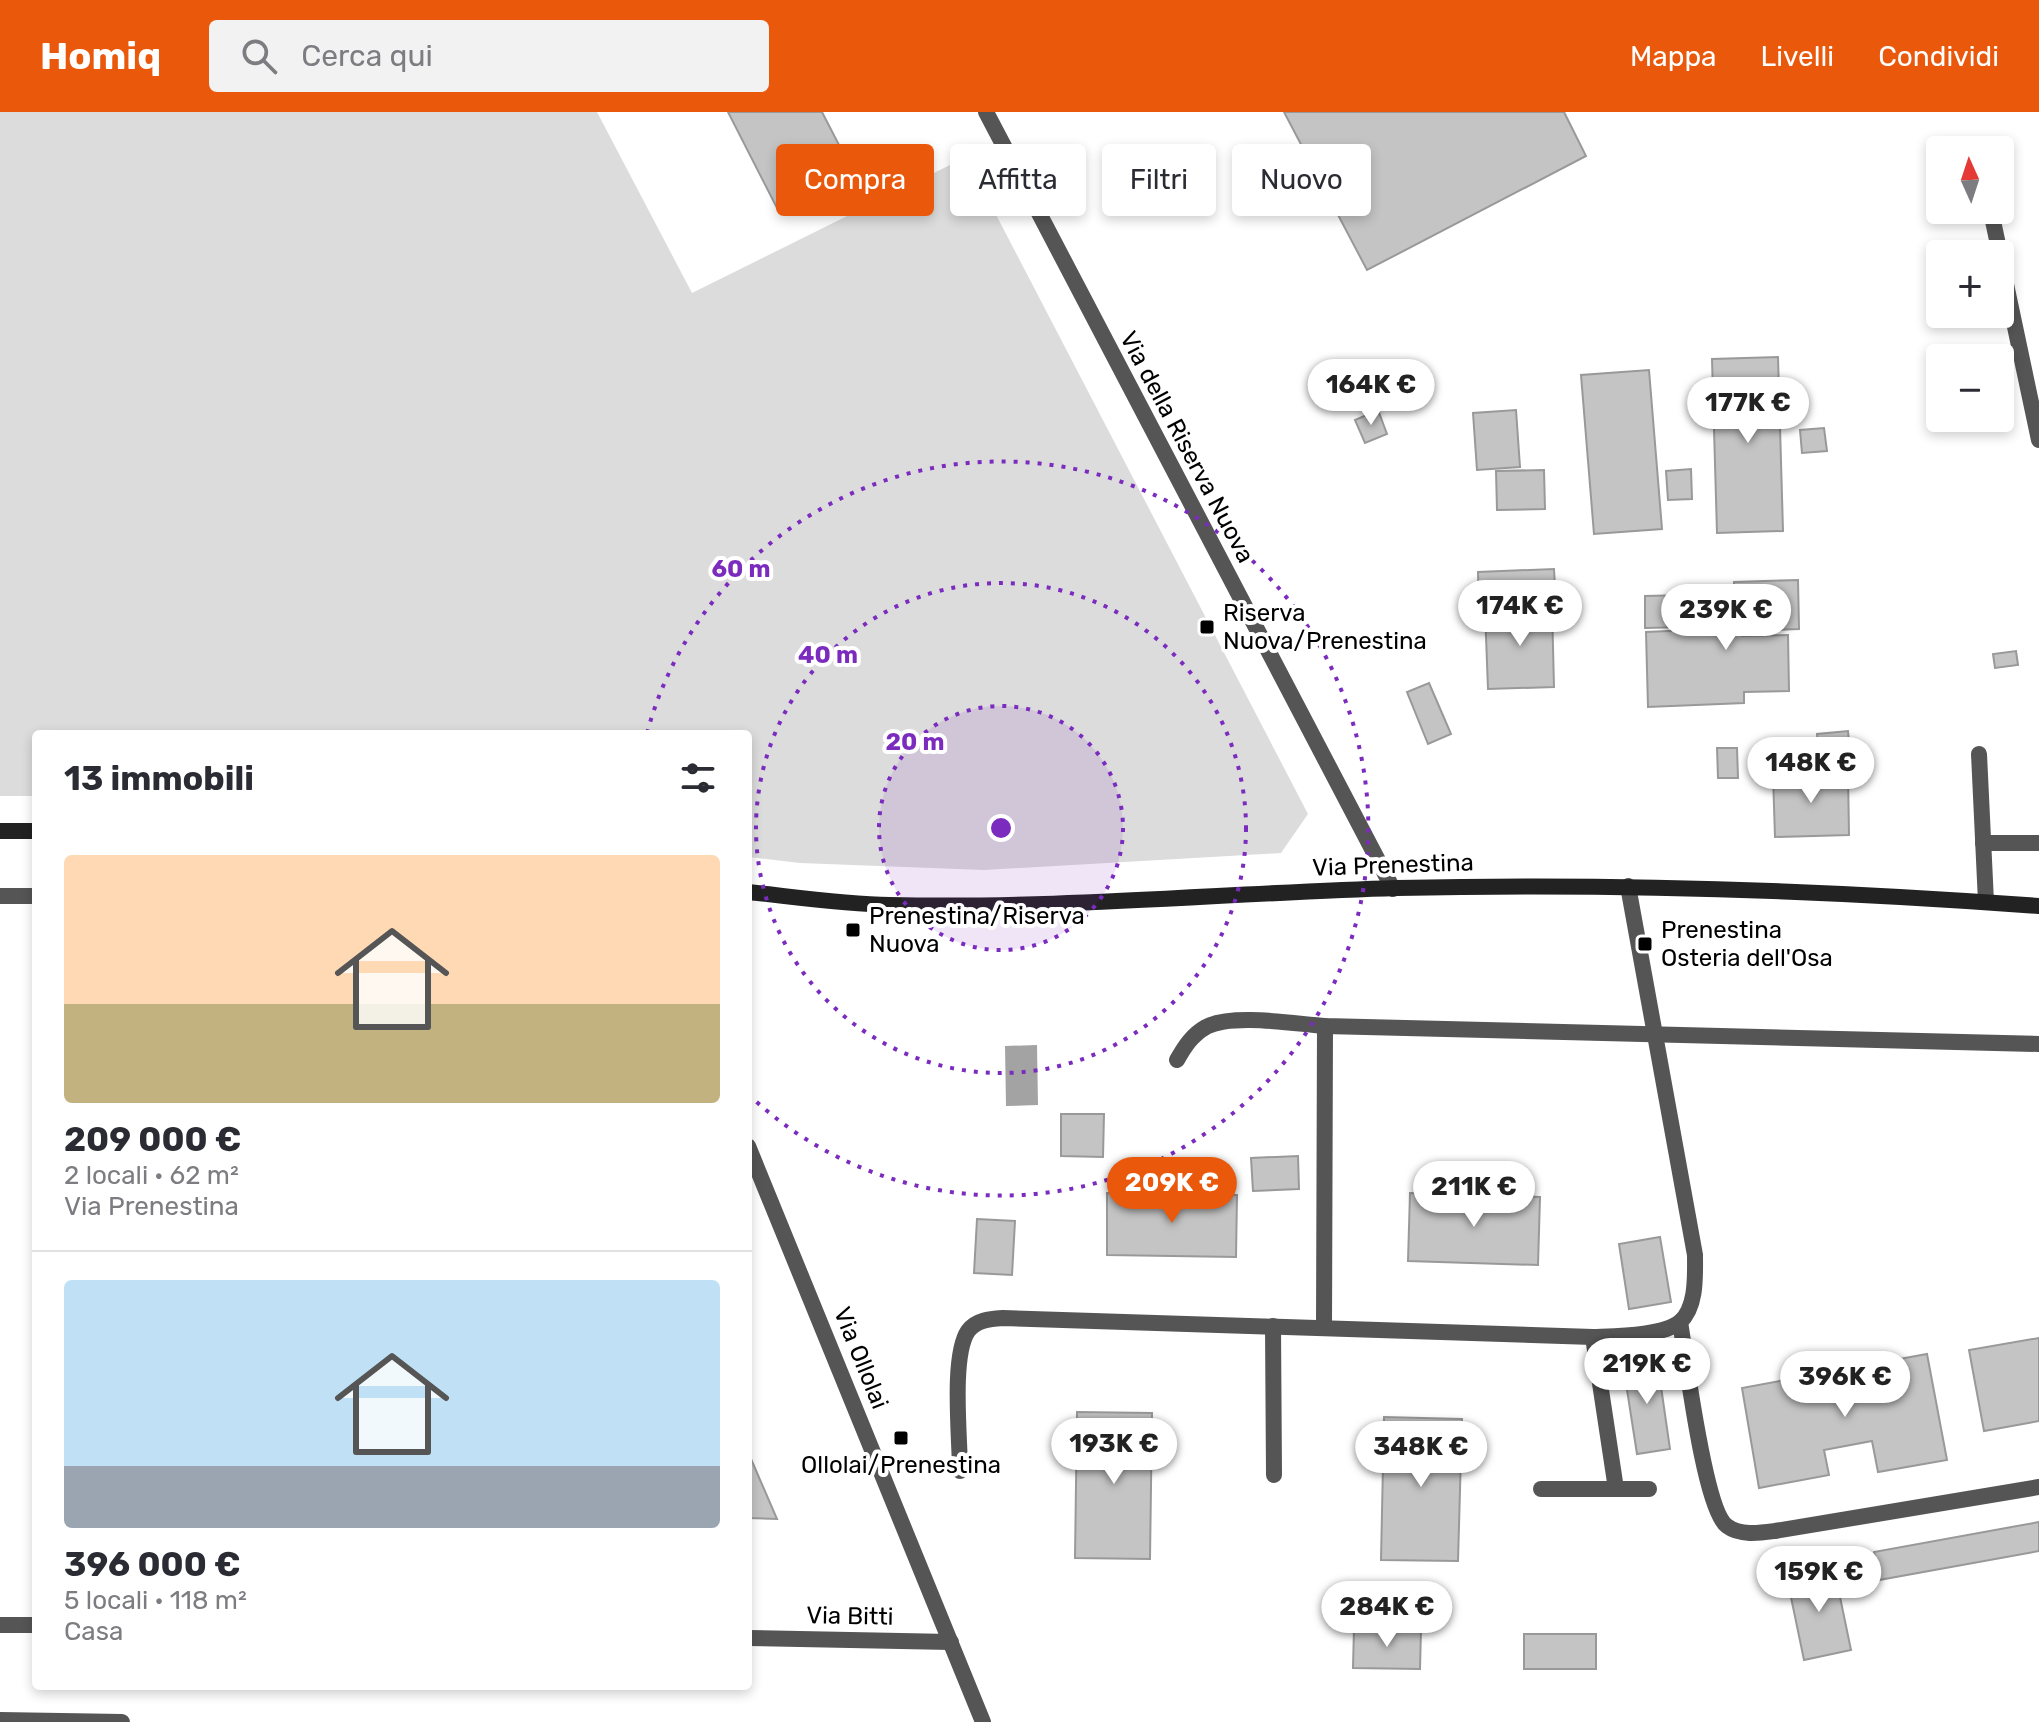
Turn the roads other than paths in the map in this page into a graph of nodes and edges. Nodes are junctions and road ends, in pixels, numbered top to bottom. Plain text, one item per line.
1 (986, 112) edge
2 (2014, 321) edge
3 (2039, 440) edge
4 (1979, 754) dead end
5 (0, 831) edge
6 (32, 831) edge
7 (1983, 843) junction
8 (2039, 843) edge
9 (1628, 886) junction
10 (1393, 889) junction
11 (752, 892) edge
12 (0, 896) edge
13 (32, 896) edge
14 (1986, 902) junction
15 (2039, 906) edge
16 (1325, 1026) junction
17 (1655, 1035) junction
18 (2039, 1044) edge
19 (1177, 1060) dead end
20 (752, 1156) edge
21 (1680, 1322) junction
22 (1273, 1326) junction
23 (1324, 1328) junction
24 (1593, 1337) junction
25 (960, 1471) dead end
26 (1274, 1475) dead end
27 (2039, 1487) edge
28 (1541, 1489) dead end
29 (1616, 1489) junction
30 (1649, 1489) dead end
31 (0, 1625) edge
32 (32, 1625) edge
33 (752, 1638) edge
34 (951, 1642) junction
35 (0, 1720) edge
36 (122, 1722) edge
37 (983, 1722) edge

1 - 10 street, Via della Riserva Nuova
2 - 3 street
4 - 7 street
5 - 6 main road
7 - 8 street
7 - 14 street
9 - 10 main road, Via Prenestina
9 - 14 main road, Via Prenestina
9 - 17 street
10 - 11 main road, Via Prenestina
12 - 13 street
14 - 15 main road, Via Prenestina
16 - 17 street
16 - 19 street
16 - 23 street
17 - 18 street
17 - 21 street
20 - 34 street, Via Ollolai
21 - 24 street
21 - 27 street
22 - 23 street
22 - 25 street
22 - 26 street
23 - 24 street
24 - 29 street
28 - 29 street
29 - 30 street
31 - 32 street
33 - 34 street, Via Bitti
34 - 37 street, Via Ollolai
35 - 36 street

